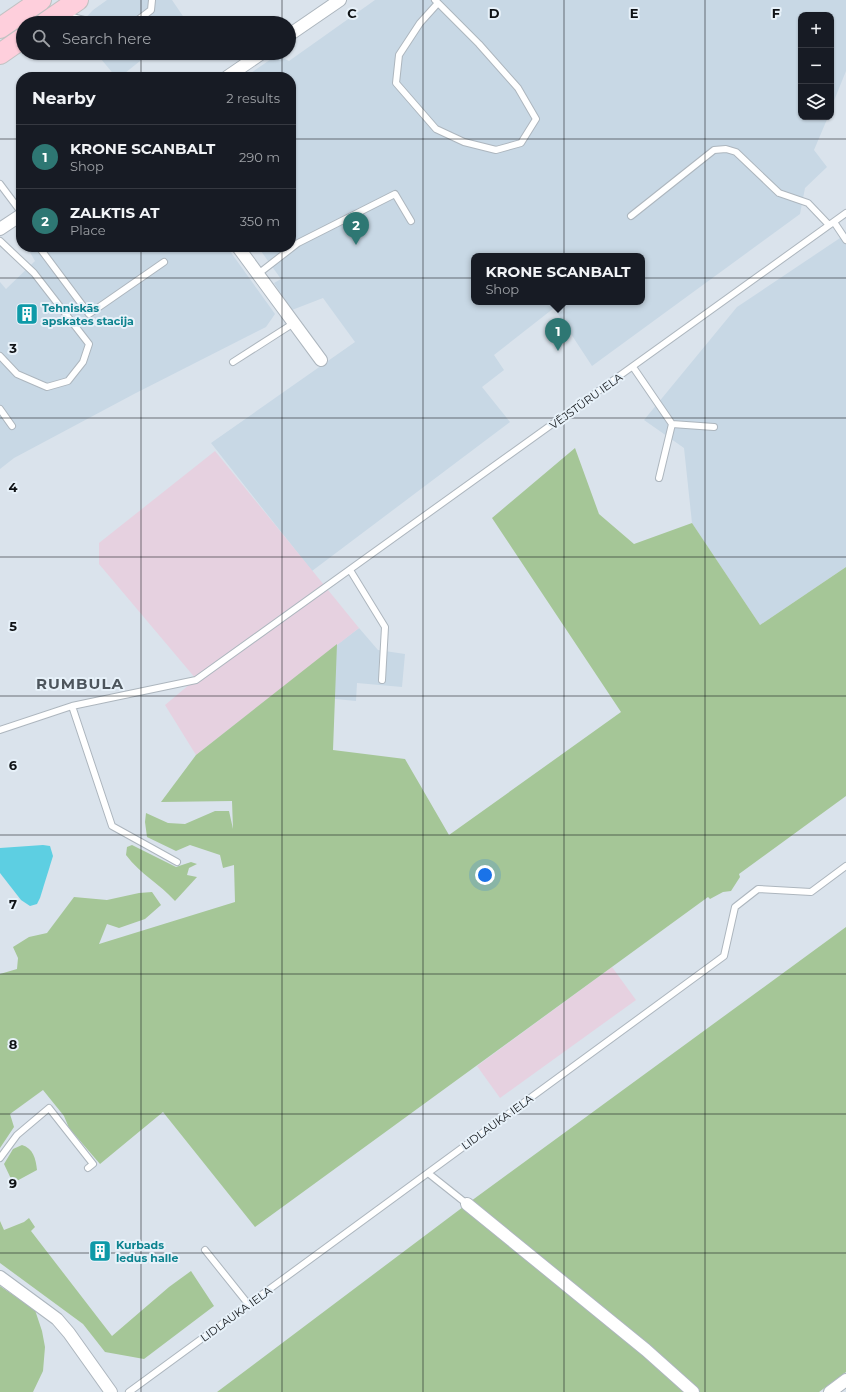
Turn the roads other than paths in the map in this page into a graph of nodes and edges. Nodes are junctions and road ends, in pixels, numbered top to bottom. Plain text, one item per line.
1 (41, 0) edge
2 (78, 0) edge
3 (152, 0) edge
4 (340, 0) edge
5 (436, 2) edge
6 (18, 16) edge
7 (55, 16) edge
8 (143, 16) edge
9 (16, 17) edge
10 (0, 28) edge
11 (296, 30) edge
12 (16, 43) edge
13 (0, 54) edge
14 (252, 60) edge
15 (234, 72) edge
16 (0, 184) edge
17 (16, 210) edge
18 (846, 213) edge
19 (631, 216) dead end
20 (16, 219) edge
21 (411, 221) dead end
22 (832, 224) junction
23 (0, 229) edge
24 (846, 240) edge
25 (0, 241) edge
26 (296, 245) edge
27 (43, 252) edge
28 (242, 252) edge
29 (286, 252) edge
30 (164, 262) dead end
31 (258, 274) junction
32 (294, 323) junction
33 (0, 356) edge
34 (321, 360) dead end
35 (233, 362) dead end
36 (633, 367) junction
37 (0, 409) edge
38 (672, 424) junction
39 (12, 426) dead end
40 (714, 427) dead end
41 (659, 478) dead end
42 (350, 570) junction
43 (382, 680) dead end
44 (72, 706) junction
45 (0, 730) edge
46 (177, 862) dead end
47 (846, 866) edge
48 (0, 1158) edge
49 (88, 1168) dead end
50 (428, 1173) junction
51 (467, 1204) joint
52 (205, 1250) dead end
53 (0, 1277) edge
54 (249, 1304) junction
55 (846, 1380) edge
56 (111, 1392) edge
57 (129, 1392) edge
58 (693, 1392) edge
59 (830, 1392) edge

1 - 6 highway
2 - 7 highway
3 - 8 lane
4 - 11 street
5 - 5 lane
9 - 10 highway
12 - 13 highway
14 - 15 street
16 - 17 lane
18 - 22 lane, VĒJSTŪRU IELA
19 - 22 lane
20 - 23 street
21 - 26 lane
22 - 24 lane
22 - 36 lane, VĒJSTŪRU IELA
25 - 33 lane
27 - 30 lane
28 - 31 street
29 - 31 lane
31 - 32 street
32 - 34 street
32 - 35 lane
36 - 38 lane
36 - 42 lane, VĒJSTŪRU IELA
37 - 39 lane
38 - 40 lane
38 - 41 lane
42 - 43 lane
42 - 44 lane, VĒJSTŪRU IELA
44 - 45 lane, VĒJSTŪRU IELA
44 - 46 lane
47 - 50 lane, LIDLAUKA IELA
48 - 49 lane
50 - 51 lane
50 - 54 lane, LIDLAUKA IELA
51 - 58 street
52 - 54 lane
53 - 56 street
54 - 57 lane, LIDLAUKA IELA
55 - 59 street

